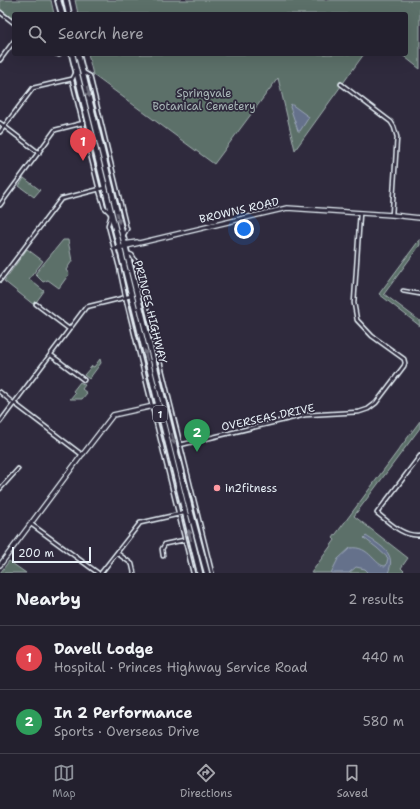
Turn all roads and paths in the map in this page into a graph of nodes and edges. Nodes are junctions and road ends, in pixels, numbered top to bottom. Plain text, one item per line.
1 (58, 0) edge
2 (66, 0) edge
3 (0, 12) edge
4 (61, 12) edge
5 (69, 12) edge
6 (12, 21) edge
7 (12, 44) edge
8 (72, 56) edge
9 (79, 56) edge
10 (0, 60) edge
11 (76, 71) junction
12 (83, 72) junction
13 (72, 79) junction
14 (341, 84) dead end
15 (0, 123) edge
16 (83, 123) junction
17 (4, 126) junction
18 (0, 132) edge
19 (39, 152) junction
20 (111, 187) junction
21 (104, 188) junction
22 (99, 190) junction
23 (113, 195) junction
24 (107, 197) junction
25 (0, 205) edge
26 (360, 213) junction
27 (111, 215) junction
28 (392, 215) junction
29 (420, 217) edge
30 (123, 237) junction
31 (125, 246) junction
32 (119, 247) junction
33 (114, 249) junction
34 (127, 253) junction
35 (0, 280) edge
36 (404, 291) dead end
37 (420, 294) edge
38 (131, 296) junction
39 (125, 297) junction
40 (36, 304) dead end
41 (69, 329) junction
42 (50, 355) junction
43 (154, 363) junction
44 (84, 380) dead end
45 (0, 392) edge
46 (156, 399) junction
47 (14, 403) junction
48 (152, 405) junction
49 (158, 405) junction
50 (0, 422) edge
51 (180, 445) junction
52 (82, 455) junction
53 (420, 456) edge
54 (18, 469) dead end
55 (0, 489) edge
56 (183, 508) junction
57 (190, 510) junction
58 (184, 513) junction
59 (179, 514) junction
60 (31, 524) junction
61 (420, 535) edge
62 (184, 540) junction
63 (117, 553) junction
64 (163, 556) dead end
65 (0, 565) edge
66 (98, 573) edge
67 (101, 573) edge
68 (134, 573) edge
69 (192, 573) edge
70 (200, 573) edge
71 (207, 573) edge
72 (212, 573) edge

1 - 4 highway
2 - 5 highway
3 - 6 street
7 - 10 street
8 - 11 highway, PRINCES HIGHWAY / 1
9 - 12 highway, PRINCES HIGHWAY / 1
11 - 13 street
11 - 21 highway, PRINCES HIGHWAY / 1
12 -> 20 highway, PRINCES HIGHWAY / 1
12 - 30 street
13 - 16 street
13 - 17 street
14 - 28 street
15 - 17 street
16 - 19 street
16 - 22 street
17 - 18 street
17 - 19 street
19 - 25 street
20 - 21 highway
20 - 23 highway, PRINCES HIGHWAY / 1
21 - 22 street
21 - 24 highway, PRINCES HIGHWAY / 1
22 - 27 street
22 - 35 street
23 - 24 highway
23 -> 30 highway, PRINCES HIGHWAY / 1
24 - 27 highway, PRINCES HIGHWAY / 1
26 - 28 street, BROWNS ROAD
26 - 31 street, BROWNS ROAD
26 - 51 street, OVERSEAS DRIVE
27 - 32 highway, PRINCES HIGHWAY / 1
27 - 33 street
28 - 29 street, BROWNS ROAD
30 - 31 highway, PRINCES HIGHWAY / 1
31 - 32 street, BROWNS ROAD
31 - 34 highway, PRINCES HIGHWAY / 1
32 - 33 street, BROWNS ROAD
32 - 38 highway, PRINCES HIGHWAY / 1
33 - 39 street
34 - 43 highway, PRINCES HIGHWAY / 1
34 - 51 street
36 - 37 street
38 - 39 street
46 -> 38 highway, PRINCES HIGHWAY / 1
39 - 41 street
39 - 48 street
40 - 41 street
41 - 42 street
42 - 44 street
42 - 47 street
43 - 49 highway
43 -> 57 highway, PRINCES HIGHWAY / 1
45 - 47 street
46 - 48 street
46 - 49 highway, PRINCES HIGHWAY / 1
47 - 50 street
47 - 52 street
48 - 49 street
48 - 52 street
48 - 59 street
49 - 56 highway, PRINCES HIGHWAY / 1
51 - 72 street
52 - 60 street
53 - 61 street
54 - 55 street
56 - 58 highway, PRINCES HIGHWAY / 1
56 - 59 street
57 - 58 highway
57 - 71 highway, PRINCES HIGHWAY / 1
58 - 59 street
70 -> 58 highway, PRINCES HIGHWAY / 1
59 - 62 street
59 - 63 street
60 - 65 street
60 - 66 street
62 - 64 street
62 - 69 street
63 - 67 street
63 - 68 street

